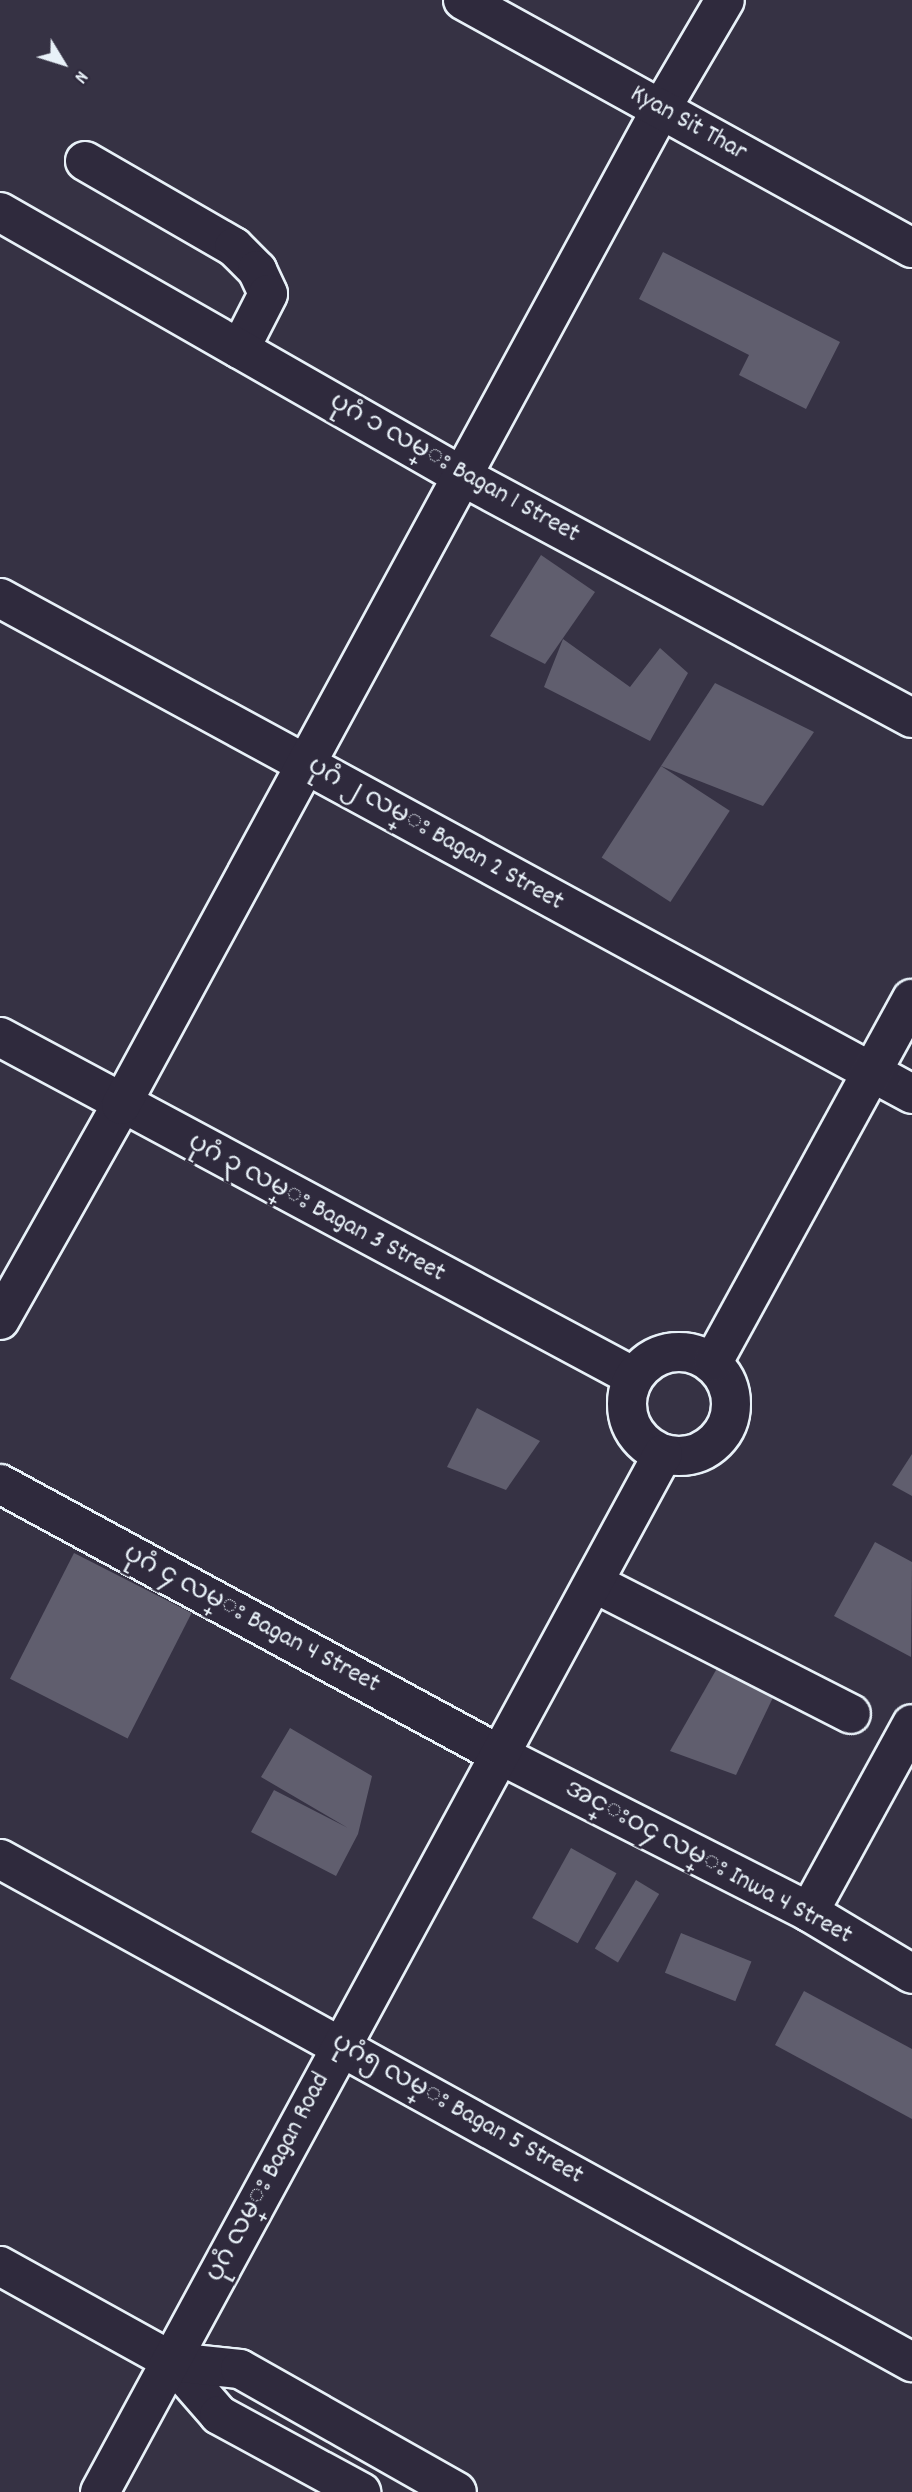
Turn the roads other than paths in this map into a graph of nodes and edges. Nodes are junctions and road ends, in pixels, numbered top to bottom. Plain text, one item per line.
1 (463, 0) edge
2 (725, 0) edge
3 (661, 109) junction
4 (85, 161) dead end
5 (0, 212) edge
6 (912, 248) edge
7 (240, 349) junction
8 (460, 475) junction
9 (0, 598) edge
10 (912, 718) edge
11 (305, 764) junction
12 (912, 999) edge
13 (0, 1038) edge
14 (870, 1072) junction
15 (912, 1094) edge
16 (121, 1105) junction
17 (0, 1320) edge
18 (713, 1362) junction
19 (634, 1377) junction
20 (663, 1454) junction
21 (0, 1484) edge
22 (596, 1584) junction
23 (851, 1714) dead end
24 (912, 1724) edge
25 (502, 1756) junction
26 (0, 1859) edge
27 (808, 1912) junction
28 (912, 1974) edge
29 (339, 2044) junction
30 (0, 2266) edge
31 (173, 2362) junction
32 (912, 2362) edge
33 (100, 2492) edge
34 (361, 2492) edge
35 (457, 2492) edge

1 - 3 street, Kyan Sit Thar
2 - 3 street
3 - 6 street, Kyan Sit Thar
3 - 8 street
4 - 7 street
5 - 7 street, ပုဂံ ၁ လမ္း Bagan 1 Street
7 - 8 street, ပုဂံ ၁ လမ္း Bagan 1 Street
8 - 10 street, ပုဂံ ၁ လမ္း Bagan 1 Street
8 - 11 street
9 - 11 street, ပုဂံ ၂ လမ္း Bagan 2 Street
11 - 14 street, ပုဂံ ၂ လမ္း Bagan 2 Street
11 - 16 street
12 - 14 street
13 - 16 street, ပုဂံ ၃ လမ္း Bagan 3 Street
14 - 15 street, ပုဂံ ၂ လမ္း Bagan 2 Street
14 - 18 street
16 - 17 street
16 - 19 street, ပုဂံ ၃ လမ္း Bagan 3 Street
18 - 19 street
18 - 20 street
19 - 20 street
20 - 22 street, ပုဂံ လမ္း Bagan Road
21 - 25 street, ပုဂံ ၄ လမ္း Bagan 4 Street
22 - 23 street
22 - 25 street, ပုဂံ လမ္း Bagan Road
24 - 27 street
25 - 27 street, အင္းဝ၄ လမ္း Inwa 4 Street
25 - 29 street, ပုဂံ လမ္း Bagan Road
26 - 29 street, ပုဂံ၅ လမ္း Bagan 5 Street
27 - 28 street, အင္းဝ၄ လမ္း Inwa 4 Street
29 - 31 street, ပုဂံ လမ္း Bagan Road
29 - 32 street, ပုဂံ၅ လမ္း Bagan 5 Street
30 - 31 street
31 - 33 street, ပုဂံ လမ္း Bagan Road
31 - 34 street
31 - 35 street

